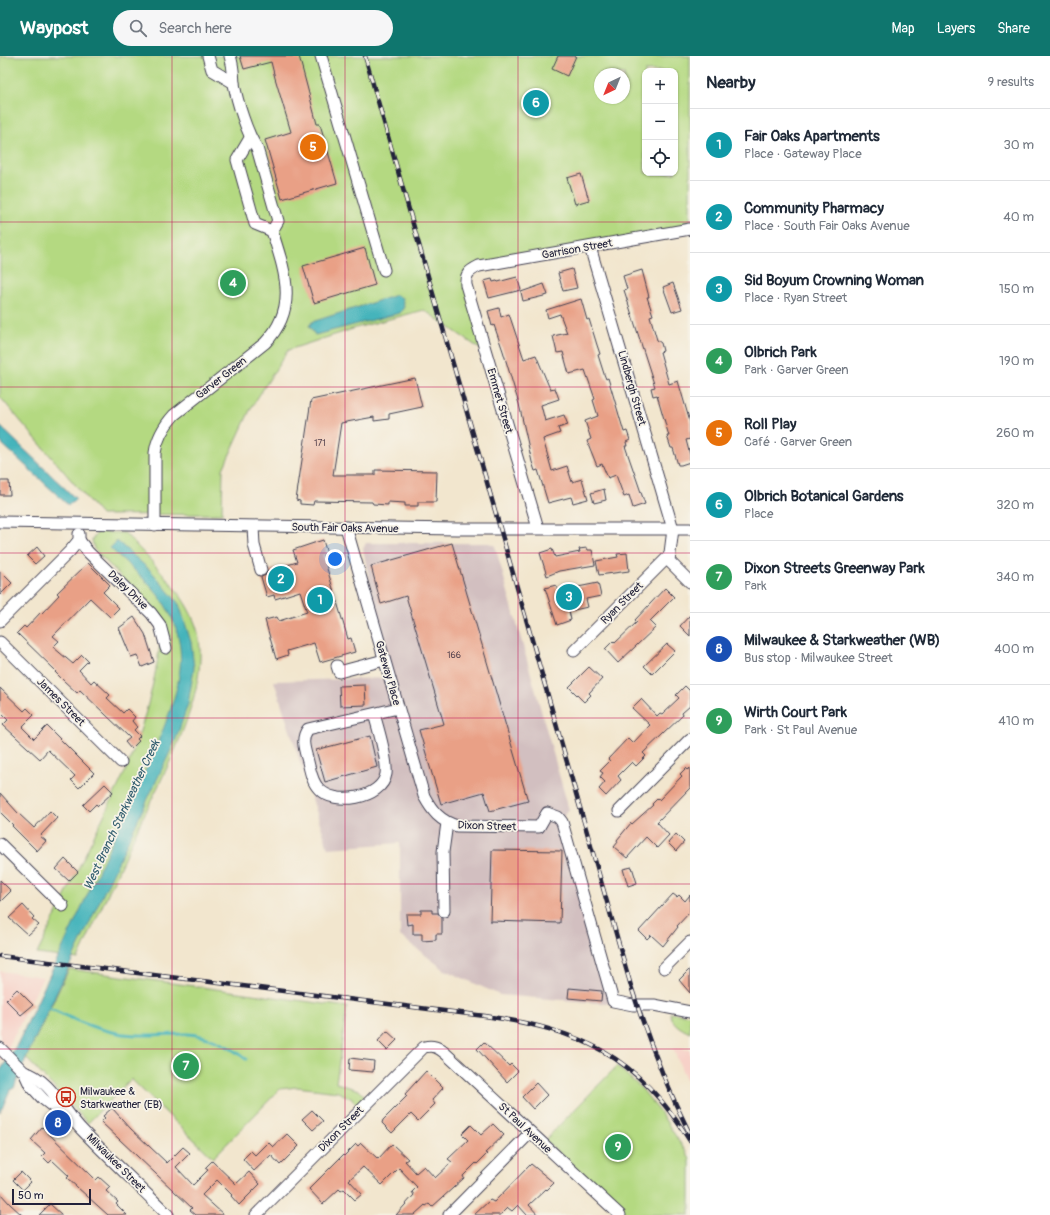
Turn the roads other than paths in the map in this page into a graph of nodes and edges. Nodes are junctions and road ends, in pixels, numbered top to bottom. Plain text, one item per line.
1 (208, 56) edge
2 (230, 56) edge
3 (321, 56) edge
4 (234, 83) junction
5 (250, 138) junction
6 (275, 226) junction
7 (690, 229) edge
8 (590, 247) junction
9 (384, 270) dead end
10 (467, 274) joint
11 (0, 522) edge
12 (80, 524) junction
13 (155, 525) junction
14 (253, 527) junction
15 (346, 527) junction
16 (538, 528) junction
17 (673, 529) junction
18 (690, 529) edge
19 (79, 540) junction
20 (669, 556) junction
21 (260, 570) dead end
22 (690, 582) edge
23 (0, 621) edge
24 (0, 642) edge
25 (166, 648) dead end
26 (574, 651) dead end
27 (384, 660) junction
28 (337, 666) dead end
29 (398, 708) junction
30 (374, 714) junction
31 (690, 739) edge
32 (121, 762) dead end
33 (619, 811) dead end
34 (437, 816) joint
35 (447, 823) junction
36 (0, 844) edge
37 (63, 906) dead end
38 (444, 911) dead end
39 (690, 942) edge
40 (664, 968) dead end
41 (690, 1012) edge
42 (428, 1046) joint
43 (3, 1051) edge
44 (530, 1133) junction
45 (168, 1215) edge
46 (256, 1215) edge
47 (449, 1215) edge
48 (620, 1215) edge

1 - 4 street
2 - 4 street, Garver Green
3 - 9 street
4 - 5 street, Garver Green
5 - 6 street, Garver Green
5 - 6 street
6 - 13 street, Garver Green
7 - 8 street, Garrison Street
8 - 10 street, Garrison Street
8 - 17 street, Lindbergh Street
10 - 16 street, Emmet Street
11 - 12 street, South Fair Oaks Avenue
12 - 13 street, South Fair Oaks Avenue
12 - 19 street
13 - 14 street, South Fair Oaks Avenue
14 - 15 street, South Fair Oaks Avenue
14 - 21 street
15 - 16 street, South Fair Oaks Avenue
15 - 27 street, Gateway Place
16 - 17 street, South Fair Oaks Avenue
17 - 18 street, South Fair Oaks Avenue
17 - 20 street
19 - 23 street
19 - 25 street, Daley Drive
20 - 22 street
20 - 26 street, Ryan Street
24 - 32 street, James Street
27 - 28 street
27 - 29 street, Gateway Place
29 - 30 street
29 - 34 street, Gateway Place
30 - 30 street
31 - 33 street
34 - 35 street, Dixon Street
35 - 38 street
35 - 41 street, Dixon Street
36 - 37 street
39 - 40 street
42 - 44 street, St Paul Avenue
42 - 46 street, Dixon Street
43 - 45 street, Milwaukee Street
44 - 47 street
44 - 48 street, St Paul Avenue

